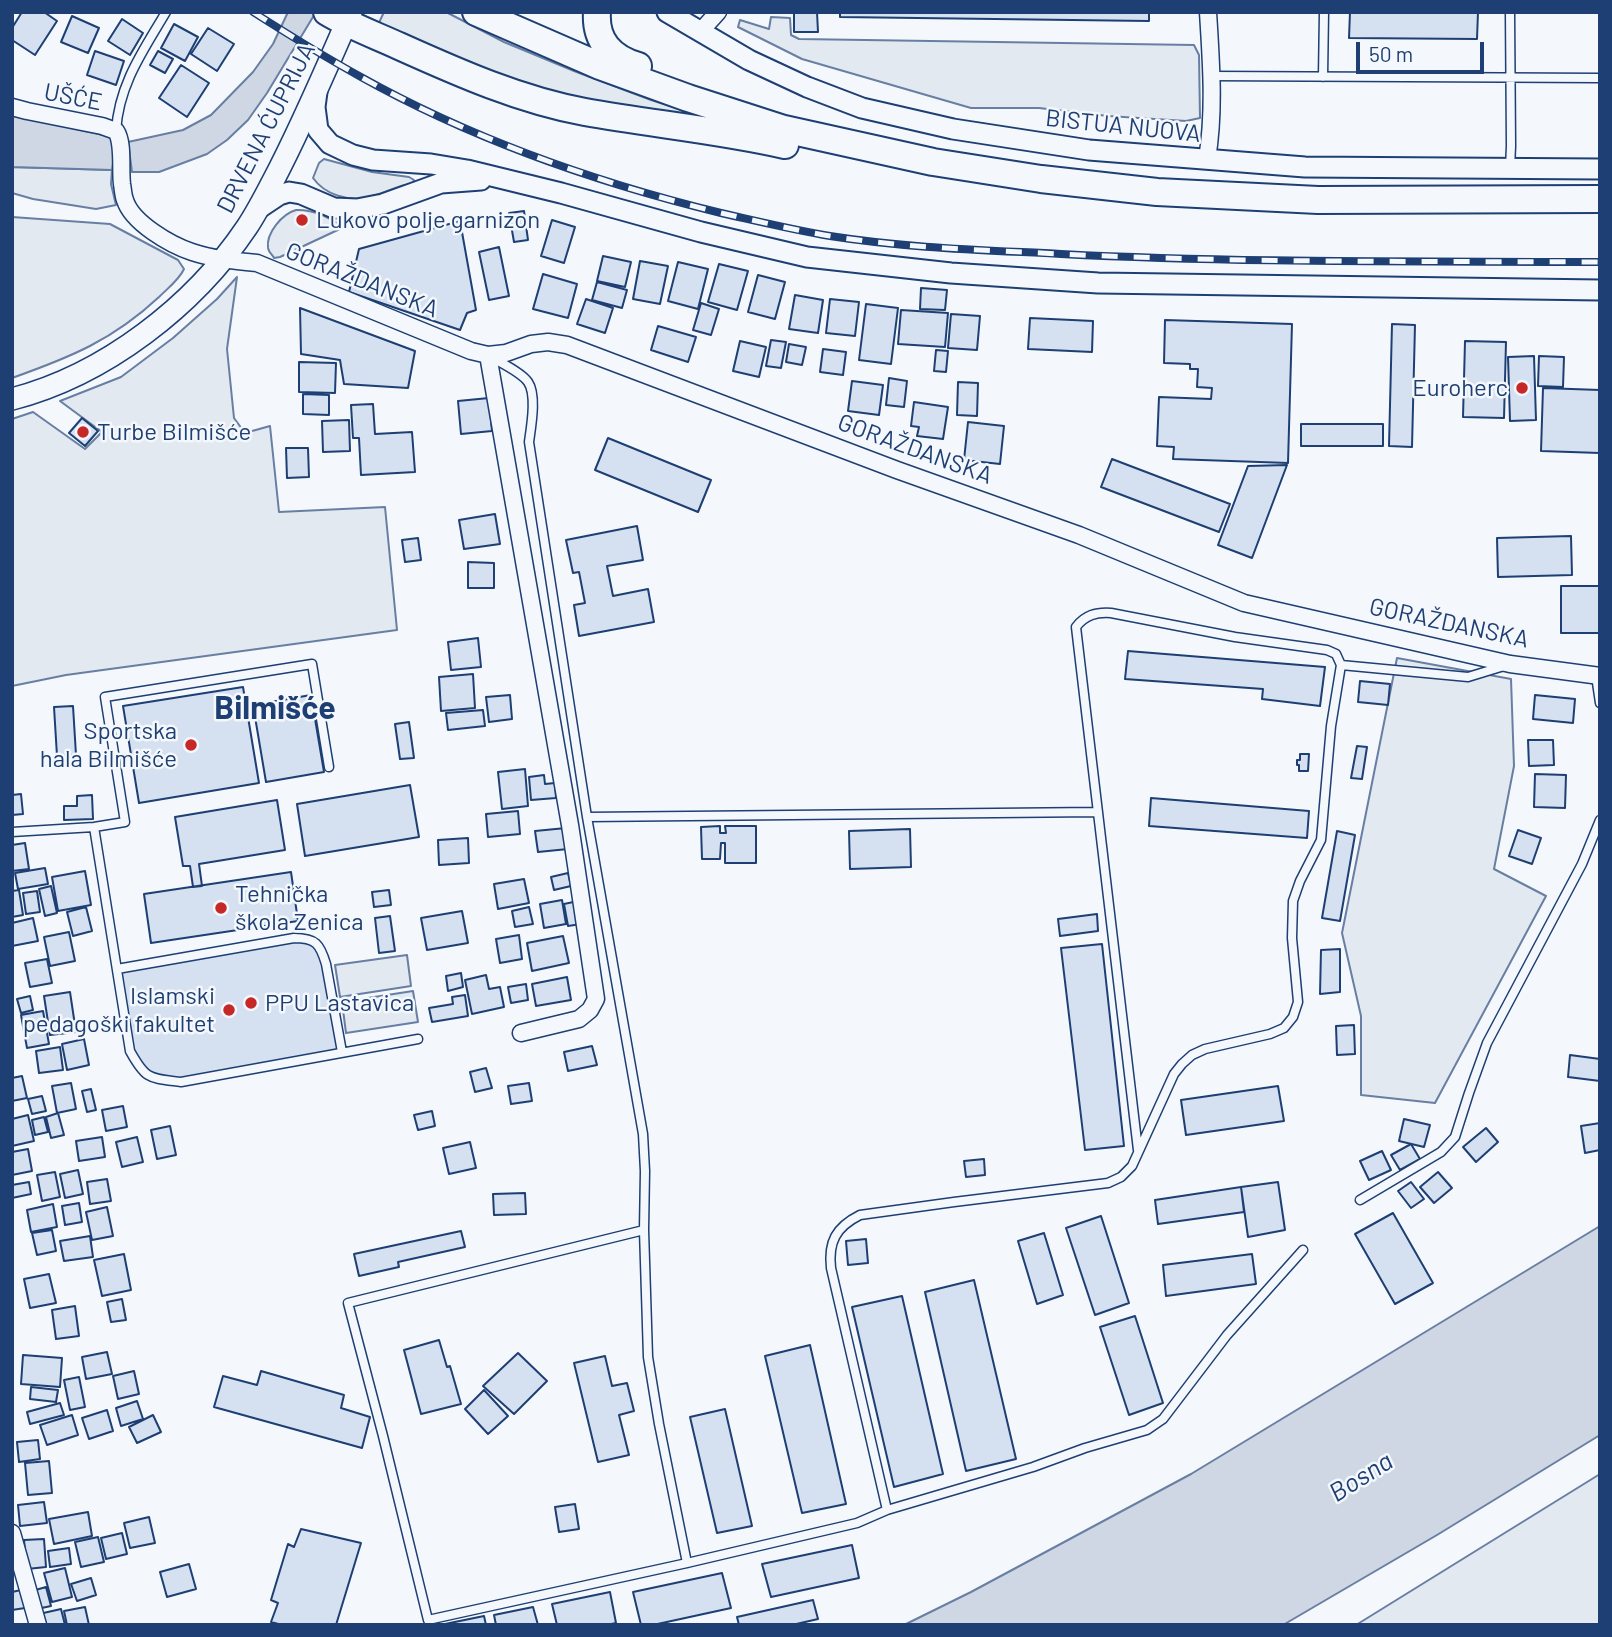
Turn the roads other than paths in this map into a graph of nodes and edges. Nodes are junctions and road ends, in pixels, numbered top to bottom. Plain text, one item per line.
1 (166, 12) edge
2 (476, 12) edge
3 (667, 12) edge
4 (718, 12) edge
5 (1208, 12) edge
6 (1324, 12) edge
7 (1510, 12) edge
8 (599, 14) edge
9 (341, 16) edge
10 (700, 32) junction
11 (1211, 76) junction
12 (1323, 77) junction
13 (1510, 77) junction
14 (1600, 78) edge
15 (317, 90) junction
16 (12, 107) edge
17 (118, 135) junction
18 (1207, 159) junction
19 (933, 162) junction
20 (1510, 168) junction
21 (1600, 169) edge
22 (510, 180) junction
23 (1600, 199) edge
24 (258, 209) junction
25 (223, 259) junction
26 (1600, 290) edge
27 (488, 355) junction
28 (12, 399) edge
29 (1510, 664) junction
30 (1341, 665) junction
31 (1598, 676) edge
32 (1600, 703) edge
33 (329, 768) dead end
34 (1097, 813) junction
35 (587, 817) junction
36 (1600, 820) edge
37 (94, 827) junction
38 (12, 832) edge
39 (117, 969) junction
40 (521, 1033) dead end
41 (418, 1039) dead end
42 (342, 1052) junction
43 (1139, 1153) junction
44 (1360, 1200) dead end
45 (644, 1230) junction
46 (1303, 1250) dead end
47 (887, 1510) junction
48 (12, 1533) edge
49 (687, 1563) junction
50 (428, 1622) edge
51 (38, 1625) edge

1 - 17 lane
2 - 19 highway
3 - 10 street, BISTUA NUOVA
4 - 10 street
5 - 11 street
6 - 12 lane
7 - 13 lane
8 - 19 highway
9 - 15 main road, DRVENA ĆUPRIJA
9 - 19 highway
10 - 18 street, BISTUA NUOVA
11 - 12 lane
11 - 18 street
12 - 13 lane
13 - 14 lane
13 - 20 lane
15 - 22 street
15 - 24 main road, DRVENA ĆUPRIJA
16 - 17 street, UŠĆE
17 - 25 street, GORAŽDANSKA
18 - 20 street, BISTUA NUOVA
19 - 23 highway
20 - 21 street, BISTUA NUOVA
22 - 24 street
22 - 26 street
24 - 25 main road, DRVENA ĆUPRIJA
25 - 27 street, GORAŽDANSKA
25 - 28 main road, DRVENA ĆUPRIJA
27 - 29 street, GORAŽDANSKA
27 - 35 lane
27 - 40 street
29 - 30 lane
29 - 31 street, GORAŽDANSKA
30 - 34 lane
30 - 43 lane
31 - 32 lane
33 - 37 lane
34 - 35 lane
34 - 43 lane
35 - 45 lane
36 - 44 lane
37 - 38 lane
37 - 39 lane
39 - 42 lane
39 - 42 lane
41 - 42 lane
43 - 47 lane
45 - 49 lane
45 - 50 lane
46 - 47 lane
47 - 49 lane
48 - 51 street
49 - 50 lane

